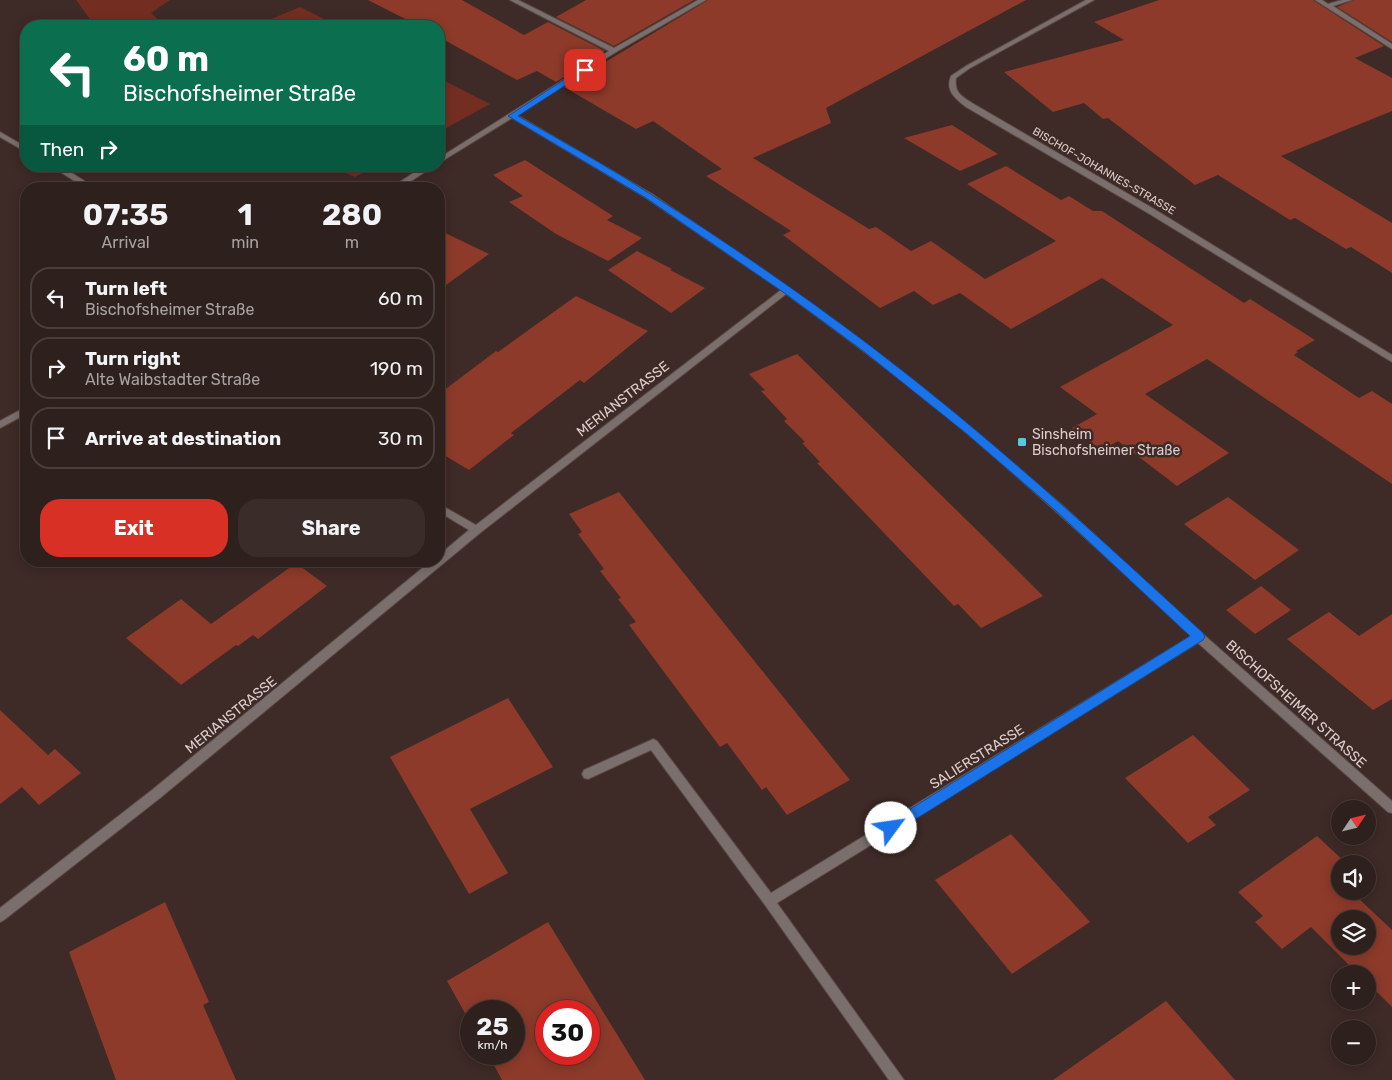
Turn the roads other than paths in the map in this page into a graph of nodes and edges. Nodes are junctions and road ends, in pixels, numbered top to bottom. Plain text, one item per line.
1 (513, 0) edge
2 (703, 0) edge
3 (1091, 0) edge
4 (1318, 0) edge
5 (1349, 0) edge
6 (1327, 6) junction
7 (1392, 47) edge
8 (614, 51) junction
9 (512, 116) junction
10 (0, 134) edge
11 (20, 146) edge
12 (445, 157) edge
13 (65, 172) edge
14 (420, 172) edge
15 (81, 182) edge
16 (404, 182) edge
17 (786, 290) junction
18 (1392, 359) edge
19 (20, 413) edge
20 (0, 424) edge
21 (445, 511) edge
22 (476, 530) junction
23 (445, 556) edge
24 (431, 567) edge
25 (1199, 637) junction
26 (588, 774) dead end
27 (1392, 808) edge
28 (769, 901) junction
29 (0, 916) edge
30 (897, 1080) edge

1 - 8 street
2 - 8 street
3 - 18 street, BISCHOF-JOHANNES-STRASSE
4 - 6 street
5 - 6 street
6 - 7 street
8 - 9 street
9 - 12 street
9 - 17 street, BISCHOFSHEIMER STRASSE
10 - 11 street
13 - 15 street
14 - 16 street
17 - 22 street, MERIANSTRASSE
17 - 25 street, BISCHOFSHEIMER STRASSE
19 - 20 street
21 - 22 street
22 - 23 street, MERIANSTRASSE
24 - 29 street, MERIANSTRASSE
25 - 27 street, BISCHOFSHEIMER STRASSE
25 - 28 street, SALIERSTRASSE
26 - 28 street
28 - 30 street

